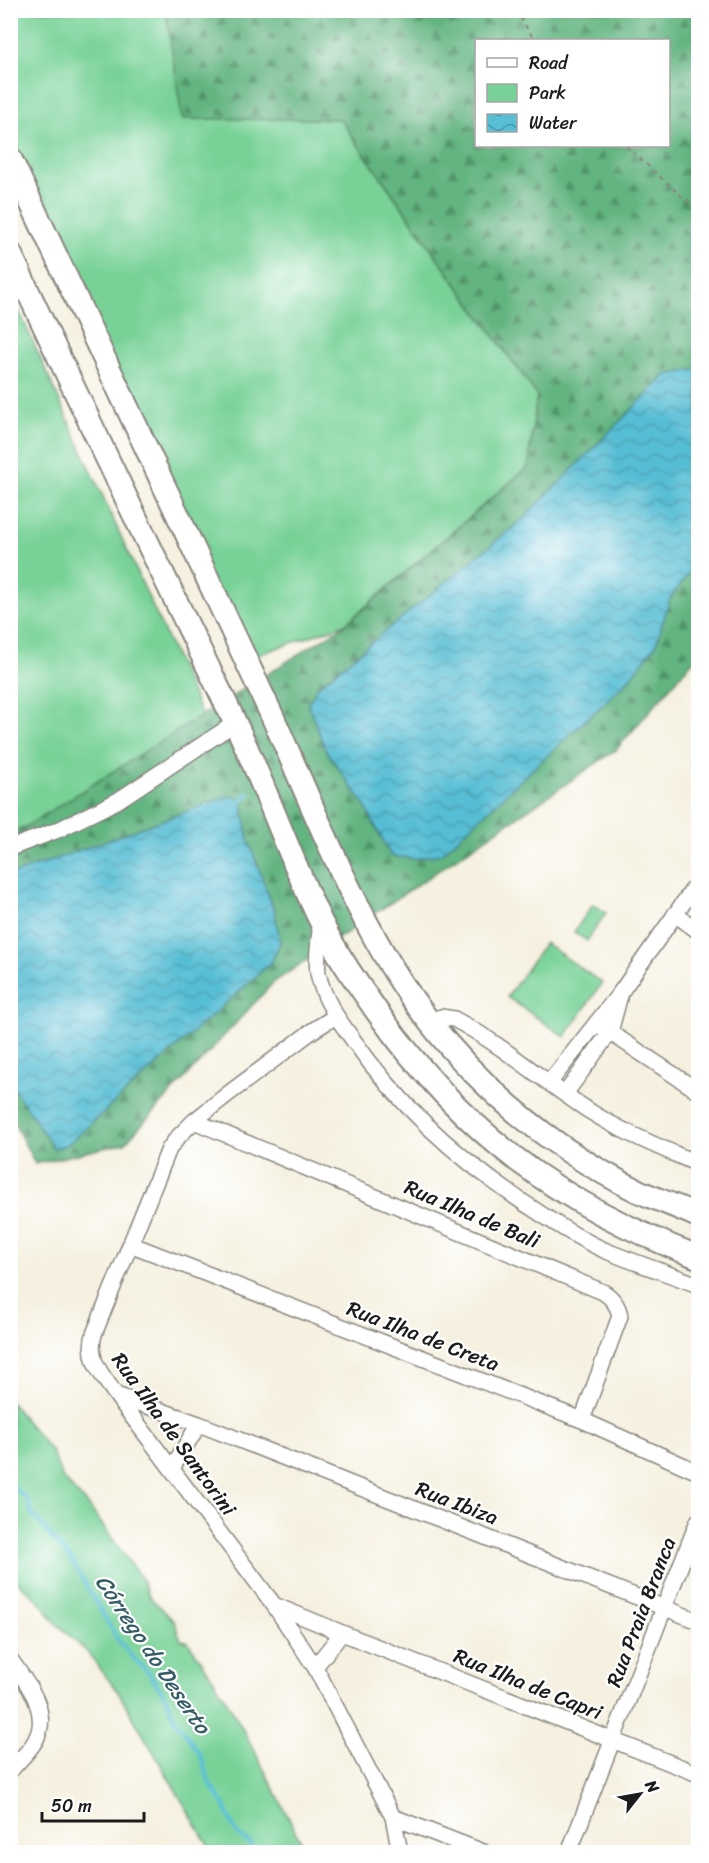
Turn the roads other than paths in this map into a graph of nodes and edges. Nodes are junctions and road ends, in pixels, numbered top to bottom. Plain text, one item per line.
1 (10, 158) edge
2 (10, 253) edge
3 (235, 723) junction
4 (10, 848) edge
5 (699, 882) edge
6 (675, 914) junction
7 (321, 923) junction
8 (699, 931) edge
9 (620, 993) junction
10 (336, 1016) junction
11 (429, 1022) junction
12 (596, 1023) junction
13 (609, 1032) junction
14 (549, 1083) junction
15 (699, 1091) edge
16 (565, 1094) junction
17 (194, 1121) junction
18 (699, 1164) edge
19 (699, 1216) edge
20 (130, 1245) junction
21 (699, 1257) edge
22 (699, 1285) edge
23 (116, 1395) junction
24 (582, 1420) junction
25 (199, 1424) junction
26 (172, 1468) junction
27 (699, 1472) edge
28 (699, 1521) edge
29 (274, 1605) junction
30 (666, 1608) junction
31 (699, 1621) edge
32 (342, 1633) junction
33 (10, 1659) edge
34 (315, 1667) junction
35 (613, 1741) junction
36 (10, 1771) edge
37 (699, 1774) edge
38 (393, 1817) junction
39 (400, 1852) edge
40 (483, 1852) edge
41 (569, 1852) edge

1 - 11 main road
2 - 3 main road
3 - 4 street
3 - 7 main road
5 - 6 street
6 - 8 street
6 - 9 street
7 - 10 street
7 - 21 main road
9 - 12 street
9 - 13 street
10 - 17 street, Rua Ilha de Santorini
10 - 22 street
11 - 14 street
11 - 19 main road
12 - 13 street
12 - 14 street
13 - 15 street
13 - 16 street
14 - 16 street
16 - 18 street
17 - 20 street, Rua Ilha de Santorini
17 - 24 street, Rua Ilha de Bali
20 - 23 street, Rua Ilha de Santorini
20 - 24 street, Rua Ilha de Creta
23 - 25 street, Rua Ibiza
23 - 26 street, Rua Ilha de Santorini
24 - 27 street, Rua Ilha de Creta
25 - 26 street
25 - 30 street, Rua Ibiza
26 - 29 street, Rua Ilha de Santorini
28 - 30 street, Rua Praia Branca
29 - 32 street, Rua Ilha de Capri
29 - 34 street, Rua Ilha de Santorini
30 - 31 street, Rua Ibiza
30 - 35 street, Rua Praia Branca
32 - 34 street
32 - 35 street, Rua Ilha de Capri
33 - 36 street
34 - 38 street, Rua Ilha de Santorini
35 - 37 street, Rua Ilha de Capri
35 - 41 street, Rua Praia Branca
38 - 39 street, Rua Ilha de Santorini
38 - 40 street

